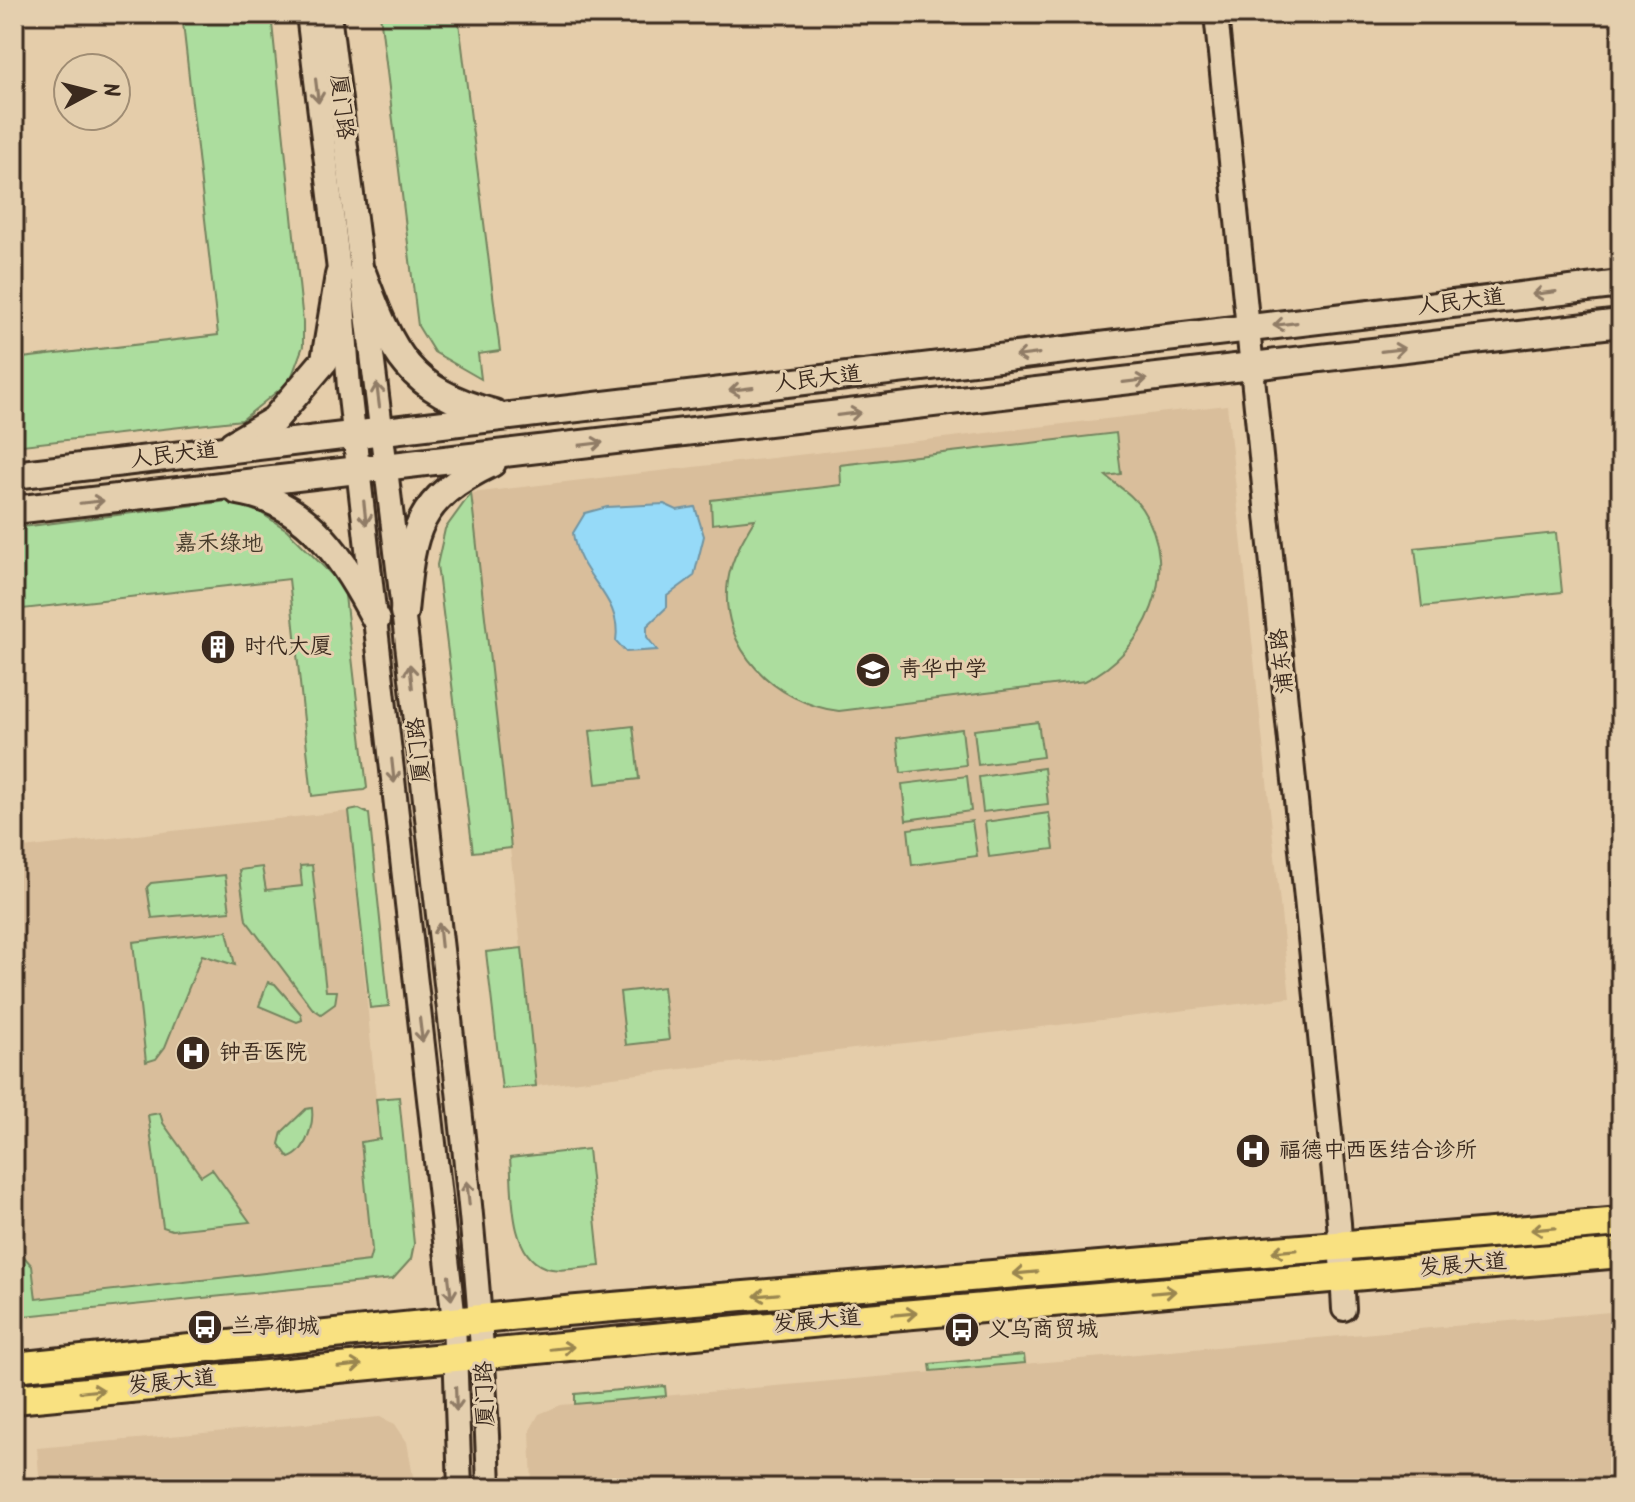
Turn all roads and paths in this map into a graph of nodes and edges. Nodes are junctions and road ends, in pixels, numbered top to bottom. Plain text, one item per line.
1 (308, 14) edge
2 (329, 14) edge
3 (1216, 14) edge
4 (351, 275) junction
5 (1621, 284) edge
6 (1621, 323) edge
7 (1250, 328) junction
8 (1253, 367) junction
9 (509, 417) junction
10 (383, 432) junction
11 (355, 435) junction
12 (217, 451) junction
13 (513, 453) junction
14 (388, 468) junction
15 (360, 471) junction
16 (14, 475) edge
17 (215, 488) junction
18 (14, 510) edge
19 (404, 612) junction
20 (376, 620) junction
21 (1621, 1222) edge
22 (1341, 1246) junction
23 (1621, 1253) edge
24 (1343, 1277) junction
25 (1344, 1309) dead end
26 (468, 1320) junction
27 (485, 1354) junction
28 (455, 1356) junction
29 (14, 1367) edge
30 (14, 1399) edge
31 (460, 1488) edge
32 (489, 1488) edge

1 -> 4 street, 厦门路
2 - 4 street, 厦门路
3 - 7 street, 浦东路
4 - 9 main road
10 -> 4 street, 厦门路
4 - 11 street, 厦门路
4 - 12 main road
5 -> 7 main road, 人民大道
8 -> 6 main road, 人民大道
7 - 8 street, 浦东路
7 -> 9 main road, 人民大道
13 -> 8 main road, 人民大道
8 - 22 street, 浦东路
9 - 10 main road, 人民大道
10 - 11 main road, 人民大道
10 - 14 street, 厦门路
11 - 12 main road, 人民大道
11 - 15 street, 厦门路
12 - 16 main road, 人民大道
13 - 14 main road, 人民大道
13 - 19 main road
14 - 15 main road, 人民大道
14 - 19 street, 厦门路
15 - 17 main road, 人民大道
15 -> 20 street, 厦门路
18 -> 17 main road, 人民大道
17 - 20 main road
26 -> 19 street, 厦门路
20 -> 26 street, 厦门路
21 -> 22 main road, 发展大道
22 - 24 street, 浦东路
22 -> 26 main road, 发展大道
23 - 24 main road, 发展大道
24 - 25 street, 浦东路
27 -> 24 main road, 发展大道
26 - 27 street, 厦门路
26 - 28 street, 厦门路
26 - 29 main road, 发展大道
27 - 28 main road, 发展大道
27 - 32 street, 厦门路
30 -> 28 main road, 发展大道
28 -> 31 street, 厦门路

